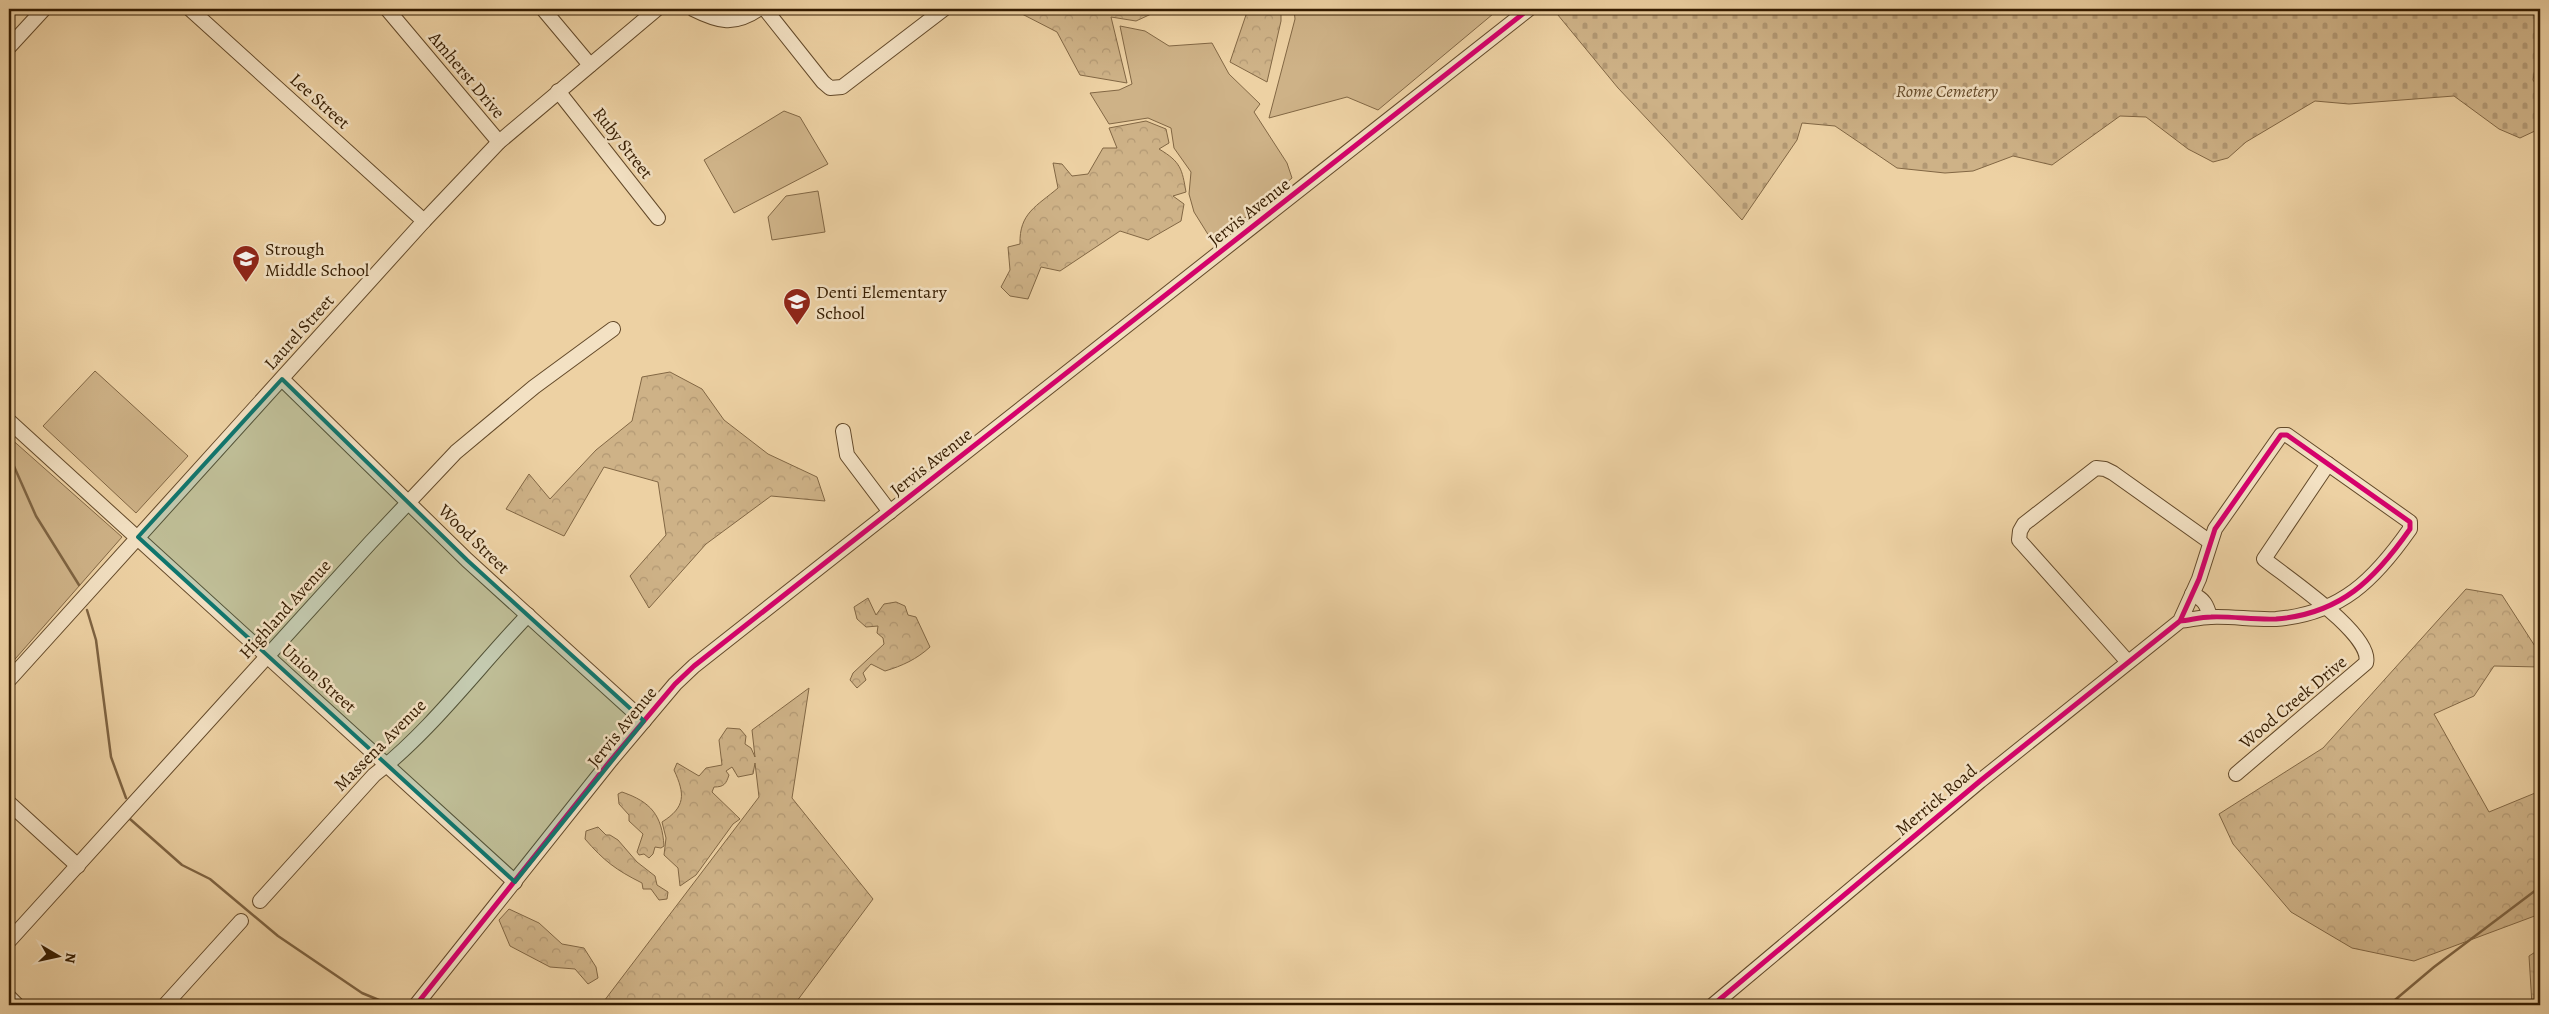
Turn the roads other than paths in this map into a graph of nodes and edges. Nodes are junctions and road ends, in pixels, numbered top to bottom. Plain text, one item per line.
1 (44, 9) edge
2 (190, 9) edge
3 (387, 9) edge
4 (544, 9) edge
5 (658, 9) edge
6 (693, 9) edge
7 (759, 9) edge
8 (765, 9) edge
9 (944, 9) edge
10 (1529, 9) edge
11 (9, 47) edge
12 (590, 65) junction
13 (558, 91) junction
14 (499, 142) junction
15 (658, 218) dead end
16 (424, 221) junction
17 (613, 328) dead end
18 (282, 379) junction
19 (9, 421) edge
20 (844, 432) dead end
21 (2328, 464) junction
22 (409, 502) junction
23 (890, 512) junction
24 (138, 537) junction
25 (2210, 542) junction
26 (2192, 594) junction
27 (2326, 607) junction
28 (528, 615) junction
29 (2210, 617) junction
30 (2180, 621) junction
31 (267, 656) junction
32 (2128, 662) junction
33 (9, 680) edge
34 (644, 721) junction
35 (388, 765) junction
36 (2236, 774) dead end
37 (9, 803) edge
38 (78, 866) junction
39 (515, 882) junction
40 (260, 901) dead end
41 (241, 921) dead end
42 (9, 941) edge
43 (9, 997) edge
44 (18, 1005) edge
45 (165, 1005) edge
46 (416, 1005) edge
47 (1713, 1005) edge

1 - 11 street
2 - 16 street, Lee Street
3 - 14 street, Amherst Drive
4 - 12 street
5 - 12 street, Laurel Street
6 - 7 street
8 - 9 street
10 - 23 street, Jervis Avenue
12 - 13 street, Laurel Street
13 - 14 street, Laurel Street
13 - 15 street, Ruby Street
14 - 16 street, Laurel Street
16 - 18 street, Laurel Street
17 - 22 street, Highland Avenue
18 - 22 street, Wood Street
18 - 24 street, Laurel Street
19 - 24 street, Union Street
20 - 23 street
21 - 25 street
21 - 27 street, Wood Creek Drive
21 - 27 street
22 - 28 street, Wood Street
22 - 31 street, Highland Avenue
23 - 34 street, Jervis Avenue
24 - 31 street, Union Street
24 - 33 street, Laurel Street
25 - 26 street
25 - 32 street
26 - 29 street
26 - 30 street
27 - 29 street
27 - 36 street, Wood Creek Drive
28 - 34 street, Wood Street
28 - 35 street, Massena Avenue
29 - 30 street
30 - 32 street, Merrick Road
31 - 35 street, Union Street
31 - 38 street, Highland Avenue
32 - 47 street, Merrick Road
34 - 39 street, Jervis Avenue
35 - 39 street, Union Street
35 - 40 street, Massena Avenue
37 - 38 street
38 - 42 street, Highland Avenue
39 - 46 street, Jervis Avenue
41 - 45 street
43 - 44 street

